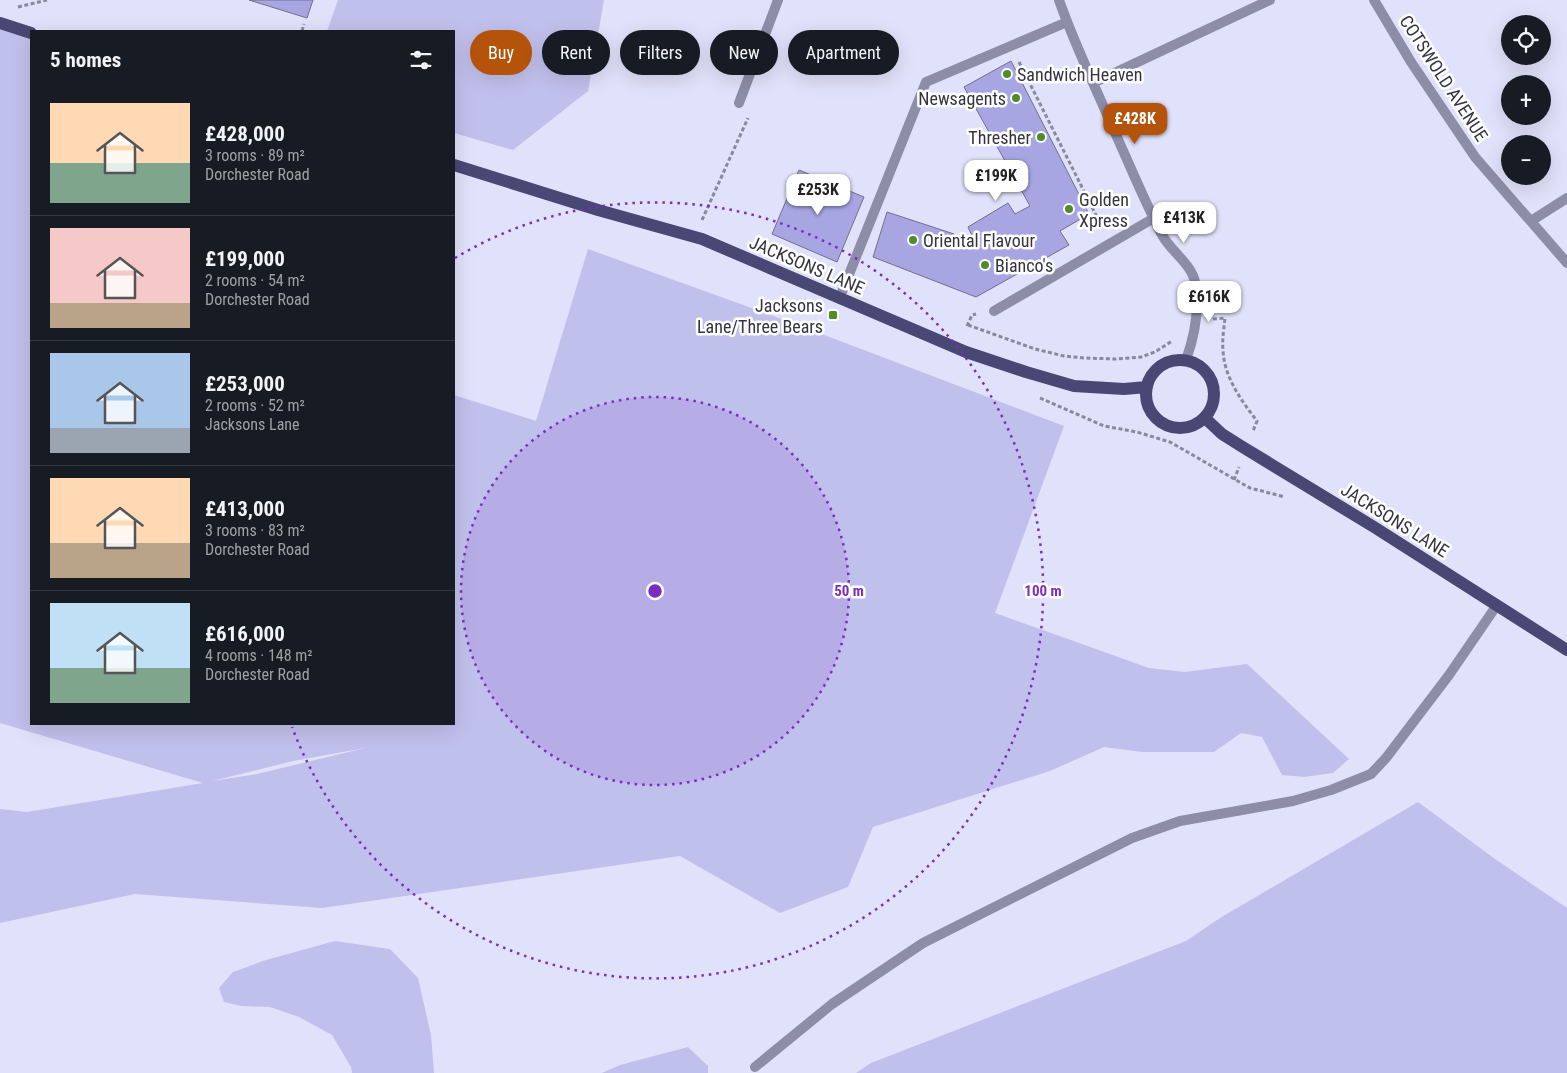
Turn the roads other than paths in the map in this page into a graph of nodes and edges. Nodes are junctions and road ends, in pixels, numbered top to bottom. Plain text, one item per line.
1 (778, 0) edge
2 (1060, 0) edge
3 (1270, 0) edge
4 (1374, 0) edge
5 (1067, 22) junction
6 (0, 24) edge
7 (30, 33) edge
8 (1093, 83) junction
9 (739, 103) road end
10 (455, 165) edge
11 (1567, 198) edge
12 (1154, 218) junction
13 (1531, 222) junction
14 (1567, 263) edge
15 (840, 297) junction
16 (994, 311) dead end
17 (1186, 360) junction
18 (1147, 387) junction
19 (1205, 418) junction
20 (1497, 605) junction
21 (1567, 650) edge
22 (755, 1067) dead end

1 - 9 street
2 - 5 street
3 - 8 street
4 - 13 street, COTSWOLD AVENUE
5 - 8 street
5 - 15 street
6 - 7 main road
8 - 12 street
10 - 15 main road, JACKSONS LANE
11 - 13 street
12 - 16 street
12 - 17 street
13 - 14 street, COTSWOLD AVENUE
15 - 18 main road, JACKSONS LANE
17 - 18 main road
17 - 19 main road
18 - 19 main road
19 - 20 main road, JACKSONS LANE
20 - 21 main road, JACKSONS LANE
20 - 22 street

